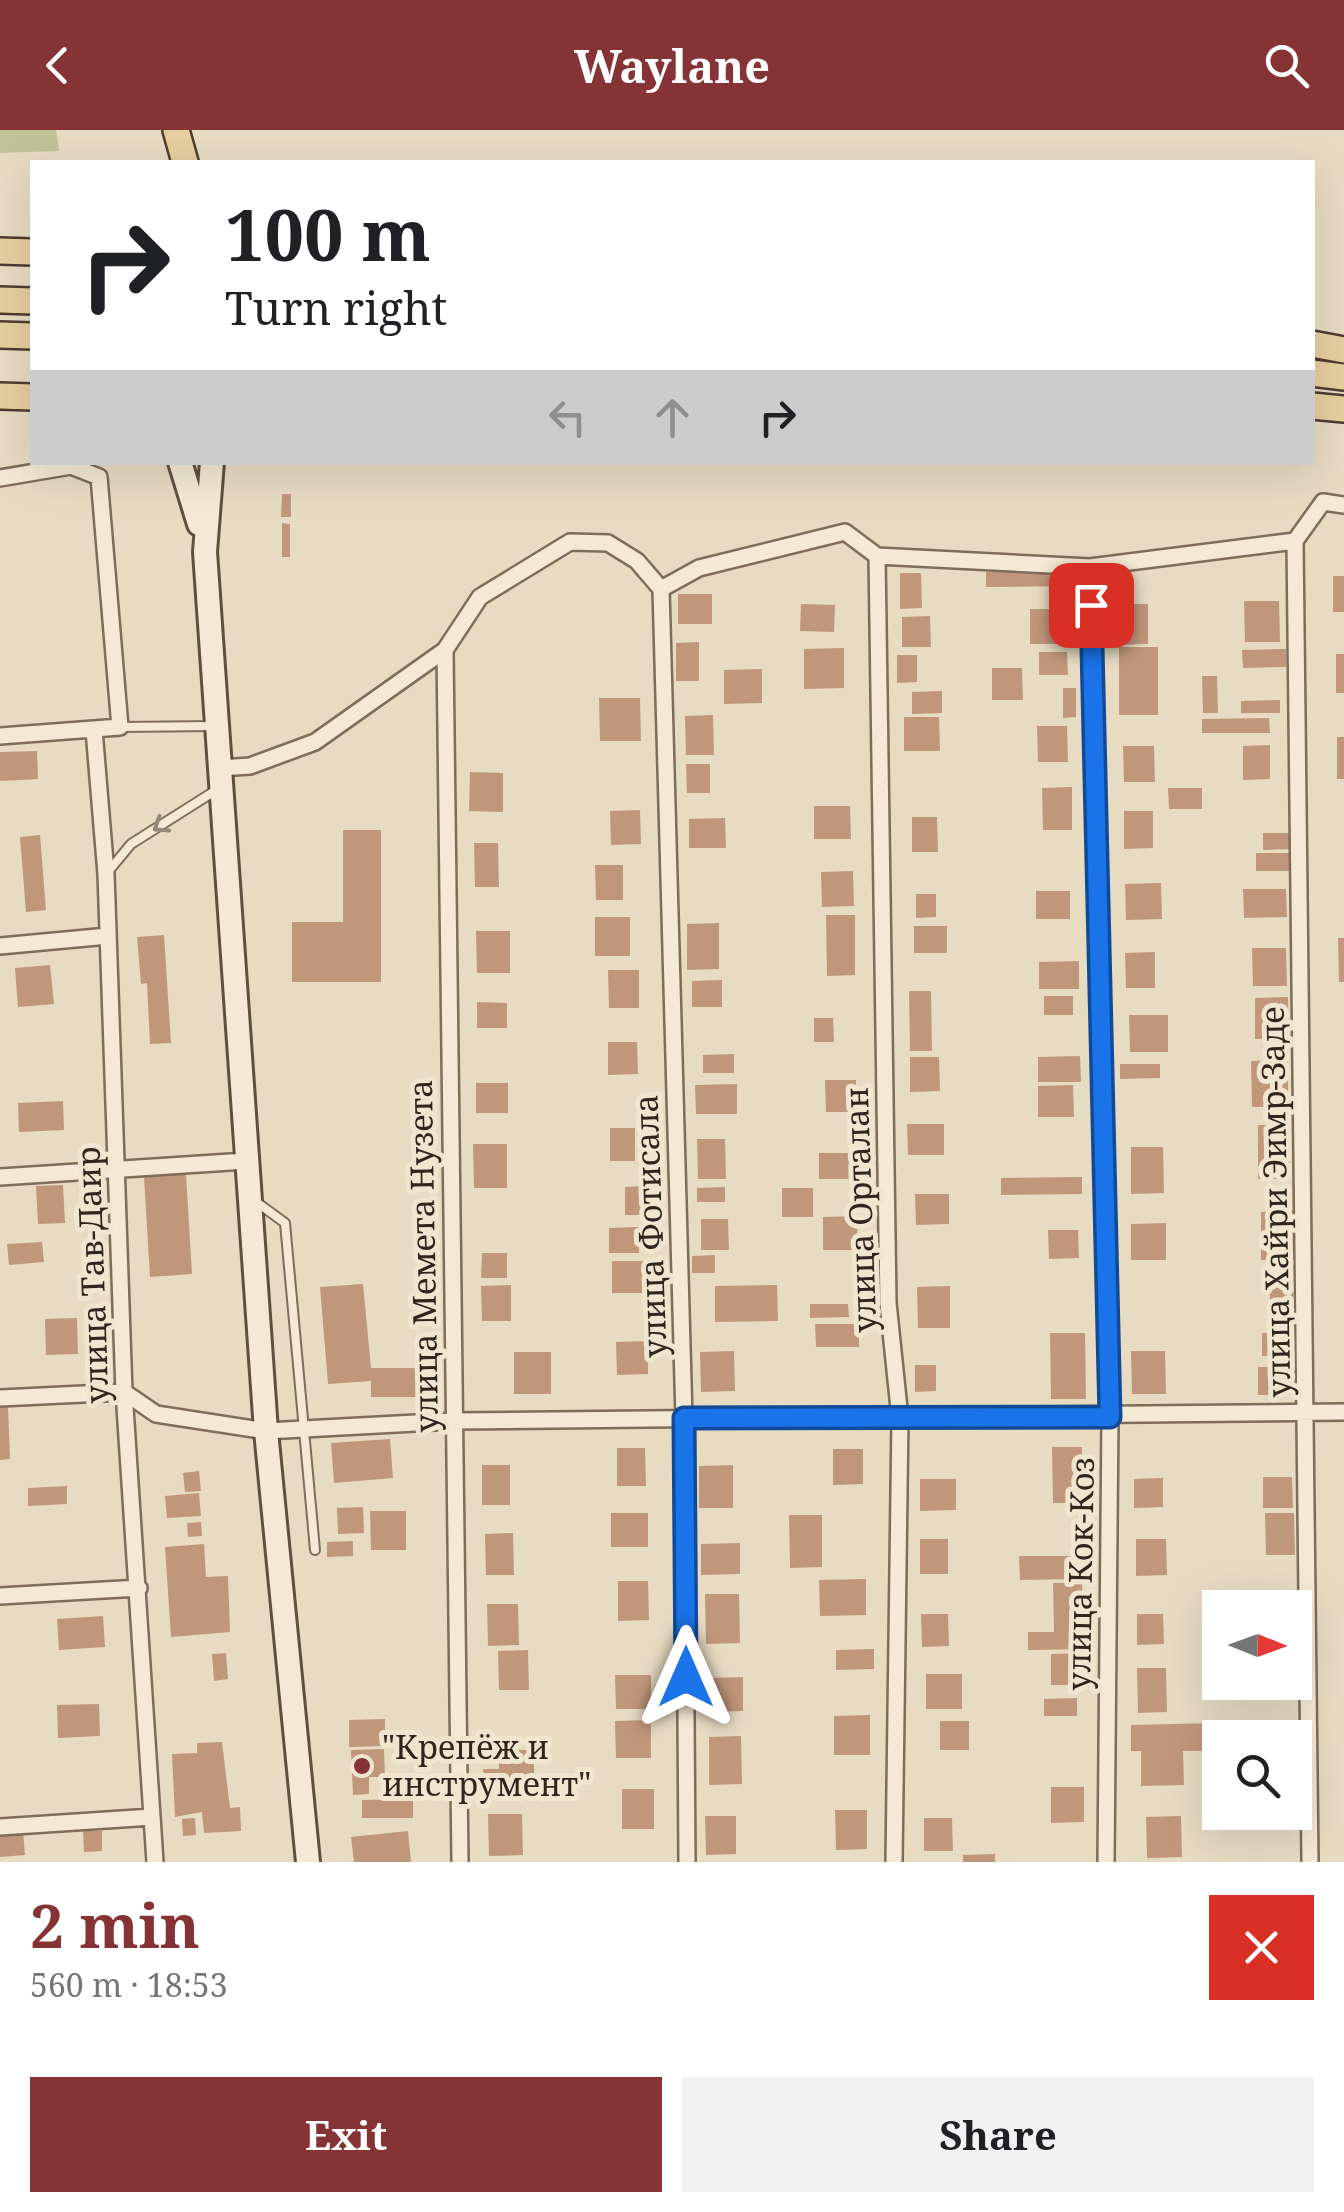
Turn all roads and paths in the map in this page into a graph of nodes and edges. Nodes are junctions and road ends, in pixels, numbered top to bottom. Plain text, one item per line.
1 (173, 130) edge
2 (167, 160) edge
3 (184, 160) edge
4 (0, 251) edge
5 (30, 252) edge
6 (0, 300) edge
7 (30, 301) edge
8 (0, 335) edge
9 (30, 336) edge
10 (1315, 345) edge
11 (1344, 350) edge
12 (1315, 373) edge
13 (1344, 377) edge
14 (0, 396) edge
15 (30, 397) edge
16 (1315, 406) edge
17 (1344, 409) edge
18 (181, 465) edge
19 (212, 465) edge
20 (0, 478) edge
21 (1344, 505) edge
22 (1295, 541) junction
23 (205, 552) junction
24 (877, 556) junction
25 (1090, 567) junction
26 (661, 589) junction
27 (445, 650) junction
28 (217, 726) junction
29 (120, 727) junction
30 (94, 730) junction
31 (0, 736) edge
32 (220, 777) junction
33 (106, 874) junction
34 (108, 936) junction
35 (0, 946) edge
36 (246, 1160) junction
37 (116, 1171) junction
38 (0, 1178) edge
39 (248, 1196) junction
40 (124, 1392) junction
41 (0, 1398) edge
42 (1344, 1412) edge
43 (1306, 1414) junction
44 (1110, 1417) junction
45 (684, 1418) junction
46 (900, 1418) junction
47 (453, 1421) junction
48 (304, 1428) junction
49 (266, 1430) junction
50 (315, 1550) dead end
51 (140, 1588) junction
52 (0, 1596) edge
53 (152, 1817) junction
54 (0, 1827) edge
55 (156, 1862) edge
56 (308, 1862) edge
57 (460, 1862) edge
58 (687, 1862) edge
59 (894, 1862) edge
60 (1106, 1862) edge
61 (1310, 1862) edge

1 - 2 main road
1 - 3 main road
4 - 5 main road
6 - 7 main road
8 - 9 main road
10 - 11 main road
12 - 13 main road
14 - 15 main road
16 - 17 main road
18 - 23 main road
19 - 23 main road
20 - 29 street
21 - 22 street
22 - 25 street
22 - 43 street, улица Хайри Эимр-Заде
23 - 28 main road
24 - 25 street
24 - 26 street
24 - 46 street, улица Орталан
25 - 44 street, улица Кок-Коз
26 - 27 street
26 - 45 street, улица Фотисала
27 - 32 street
27 - 47 street, улица Мемета Нузета
28 - 29 lane
28 - 32 main road
29 - 30 street
30 - 31 street
30 - 33 street, улица Тав-Даир
32 -> 33 lane
32 - 36 main road
33 - 34 street, улица Тав-Даир
34 - 35 street
34 - 37 street, улица Тав-Даир
36 - 37 street
36 - 39 main road
37 - 38 street
37 - 40 street, улица Тав-Даир
39 - 48 lane
39 - 49 main road
40 - 41 street
40 - 49 street
40 - 51 street, улица Тав-Даир
42 - 43 street
43 - 44 street
43 - 61 street, улица Хайри Эимр-Заде
44 - 46 street
44 - 60 street, улица Кок-Коз
45 - 46 street
45 - 47 street
45 - 58 street, улица Фотисала
46 - 59 street, улица Орталан
47 - 48 street
47 - 57 street, улица Мемета Нузета
48 - 49 street
48 - 50 lane
49 - 56 main road
51 - 52 street
51 - 53 street, улица Тав-Даир
53 - 54 street
53 - 55 street, улица Тав-Даир

